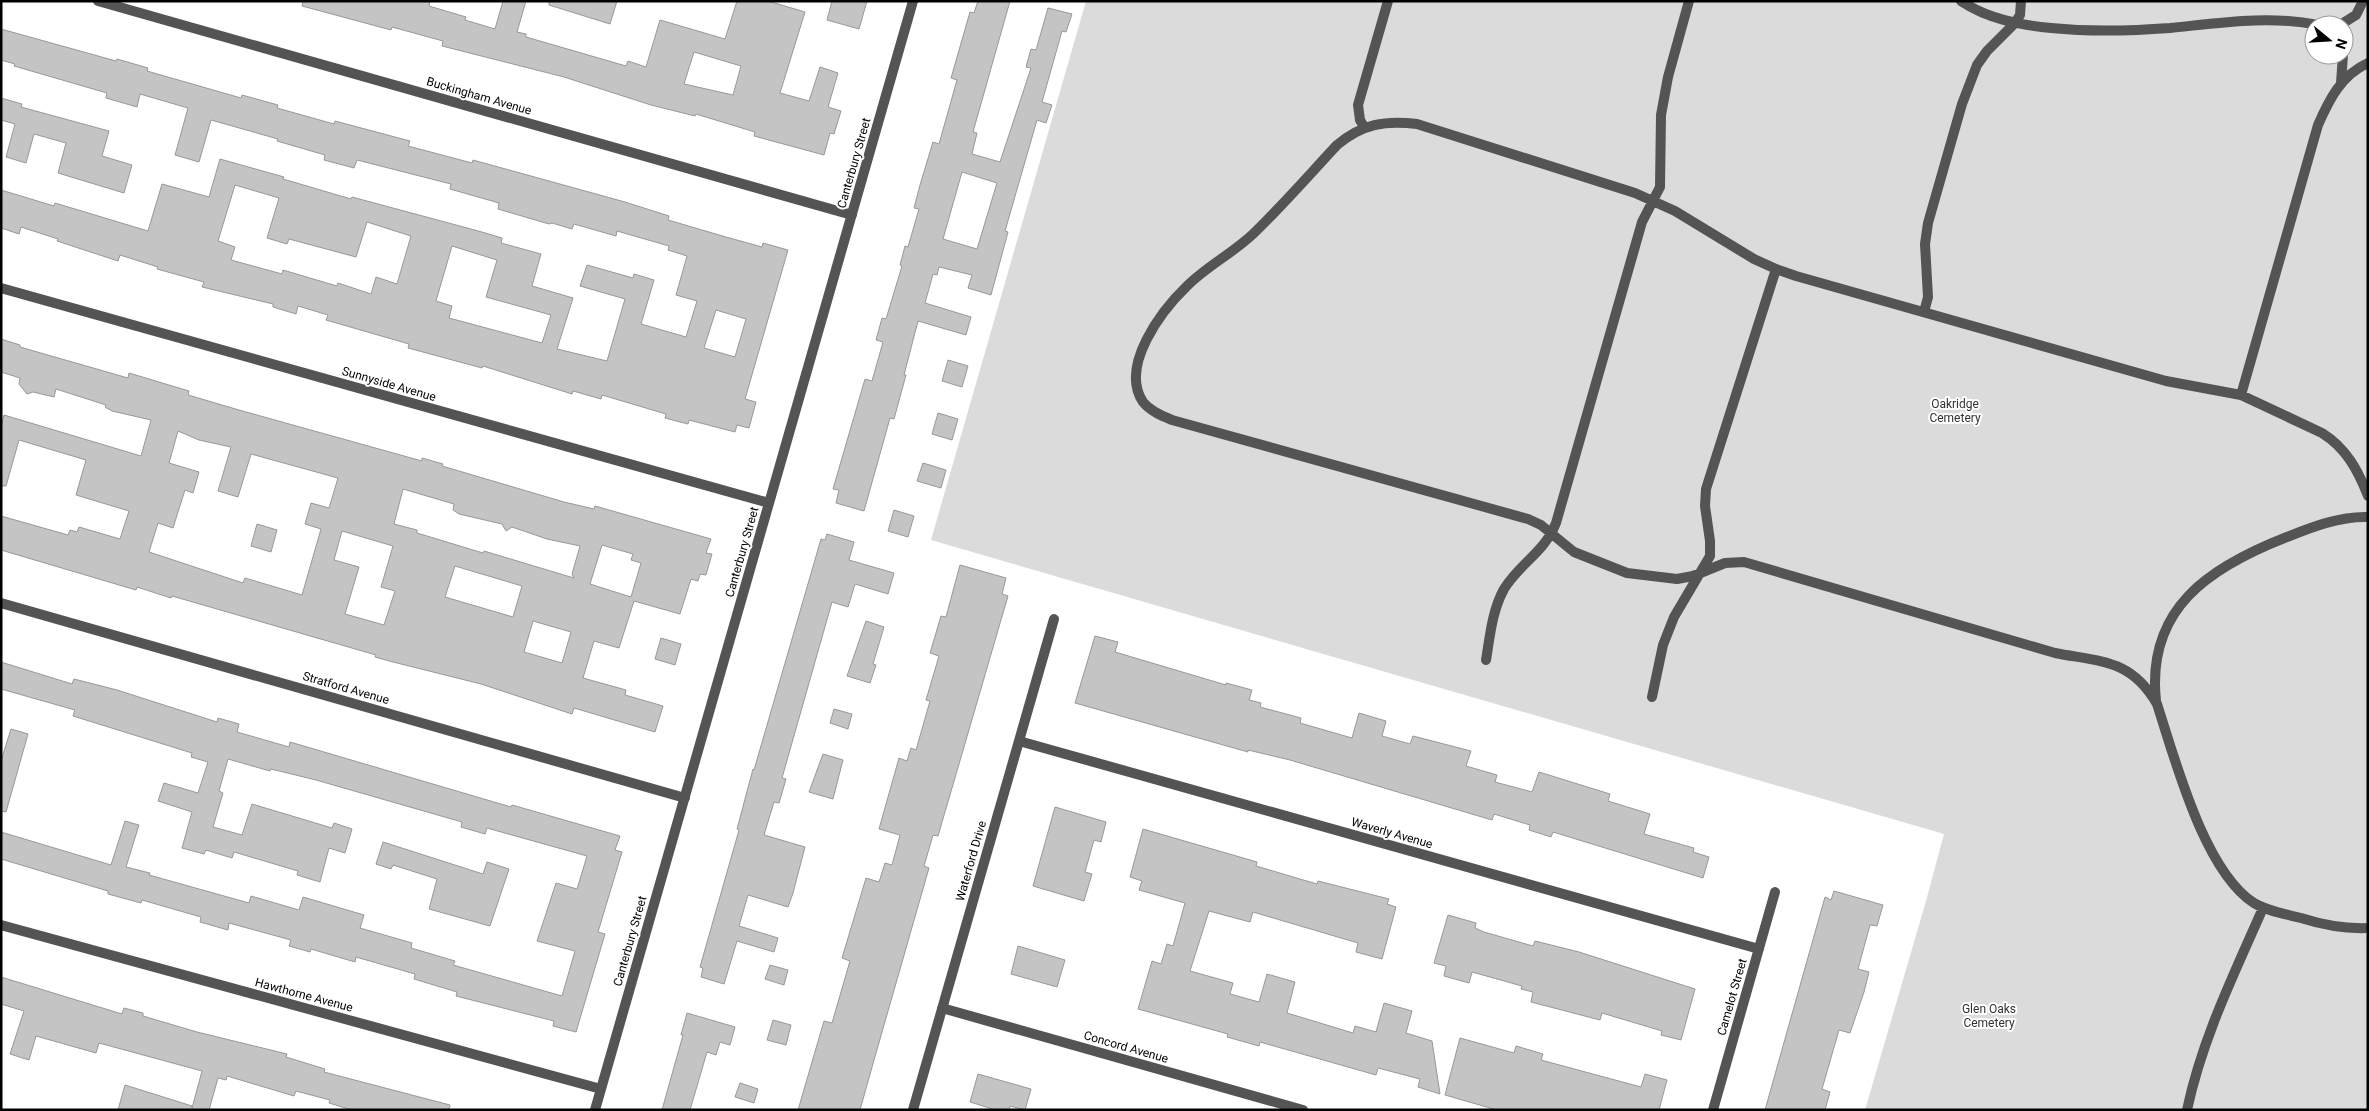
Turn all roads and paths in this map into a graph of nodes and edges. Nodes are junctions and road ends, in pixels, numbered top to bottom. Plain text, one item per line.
1 (98, 1) edge
2 (913, 1) edge
3 (1388, 1) edge
4 (1689, 1) edge
5 (1961, 1) edge
6 (2022, 1) edge
7 (2363, 1) edge
8 (2367, 1) edge
9 (2368, 8) edge
10 (2354, 16) edge
11 (2304, 22) edge
12 (2015, 24) junction
13 (2368, 63) edge
14 (2342, 65) edge
15 (2341, 84) junction
16 (1364, 127) junction
17 (1653, 201) junction
18 (852, 215) junction
19 (1776, 269) junction
20 (1, 288) edge
21 (1924, 312) junction
22 (2241, 395) junction
23 (2368, 496) edge
24 (769, 503) junction
25 (2368, 517) edge
26 (1552, 534) junction
27 (1700, 574) junction
28 (1, 603) edge
29 (1054, 619) dead end
30 (1486, 660) dead end
31 (1652, 697) dead end
32 (2157, 704) junction
33 (1019, 741) junction
34 (685, 798) junction
35 (1775, 892) dead end
36 (2263, 908) junction
37 (1, 925) edge
38 (2368, 928) edge
39 (1759, 949) junction
40 (942, 1008) junction
41 (601, 1089) junction
42 (595, 1110) edge
43 (913, 1110) edge
44 (1303, 1110) edge
45 (1713, 1110) edge
46 (2187, 1110) edge

1 - 18 street, Buckingham Avenue
2 - 18 street, Canterbury Street
3 - 16 street
4 - 17 street
5 - 12 street
6 - 12 street
7 - 10 street
8 - 9 street
11 - 12 street
12 - 21 street
13 - 15 street
14 - 15 street
15 - 22 street
16 - 17 street
16 - 26 street
17 - 19 street
17 - 26 street
18 - 24 street, Canterbury Street
19 - 21 street
19 - 27 street
20 - 24 street, Sunnyside Avenue
21 - 22 street
22 - 23 street
24 - 34 street, Canterbury Street
25 - 32 street
26 - 27 street
26 - 30 street
27 - 31 street
27 - 32 street
28 - 34 street, Stratford Avenue
29 - 33 street, Waterford Drive
32 - 36 street
33 - 39 street, Waverly Avenue
33 - 40 street, Waterford Drive
34 - 41 street, Canterbury Street
35 - 39 street, Camelot Street
36 - 38 street
36 - 46 street
37 - 41 street, Hawthorne Avenue
39 - 45 street, Camelot Street
40 - 43 street, Waterford Drive
40 - 44 street, Concord Avenue
41 - 42 street, Canterbury Street

